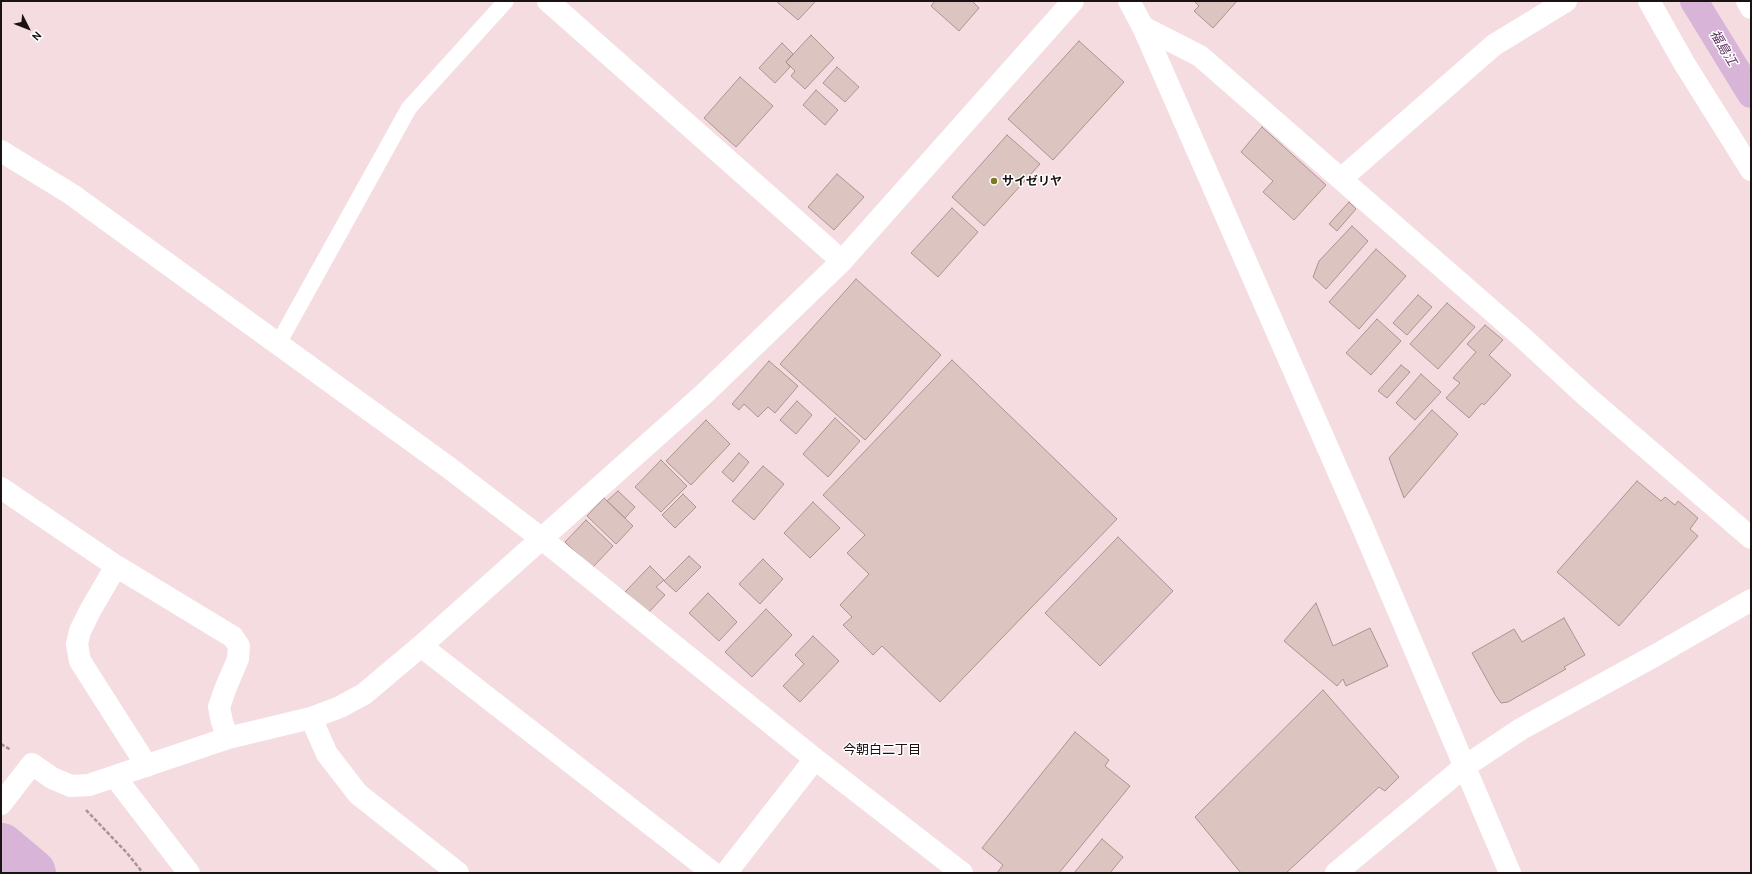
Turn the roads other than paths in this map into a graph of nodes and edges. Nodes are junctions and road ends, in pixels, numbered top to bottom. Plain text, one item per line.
1 (506, 1) edge
2 (548, 1) edge
3 (1073, 1) edge
4 (1129, 1) edge
5 (1566, 1) edge
6 (1649, 1) edge
7 (1747, 1) edge
8 (1751, 8) edge
9 (1143, 27) junction
10 (1, 151) edge
11 (1751, 170) edge
12 (1341, 179) junction
13 (842, 261) junction
14 (278, 344) junction
15 (1, 488) edge
16 (1751, 538) edge
17 (542, 539) junction
18 (116, 566) junction
19 (1751, 600) edge
20 (421, 646) junction
21 (311, 718) junction
22 (228, 738) junction
23 (815, 759) junction
24 (147, 766) junction
25 (1464, 767) junction
26 (116, 777) junction
27 (1, 804) edge
28 (189, 873) edge
29 (458, 873) edge
30 (713, 873) edge
31 (726, 873) edge
32 (962, 873) edge
33 (1336, 873) edge
34 (1510, 873) edge

1 - 14 lane
2 - 13 street
3 - 13 street
4 - 9 street
5 - 12 street
6 - 11 street
7 - 8 street
9 - 12 street
9 - 25 street
10 - 14 street
12 - 16 street
13 - 17 street
14 - 17 street
15 - 18 street
17 - 20 street
17 - 23 street
18 - 22 street
18 - 24 street
19 - 25 street
20 - 21 street
20 - 30 street
21 - 22 street
21 - 29 street
22 - 24 street
23 - 31 street
23 - 32 street
24 - 26 street
25 - 33 street
25 - 34 street
26 - 27 street
26 - 28 street

